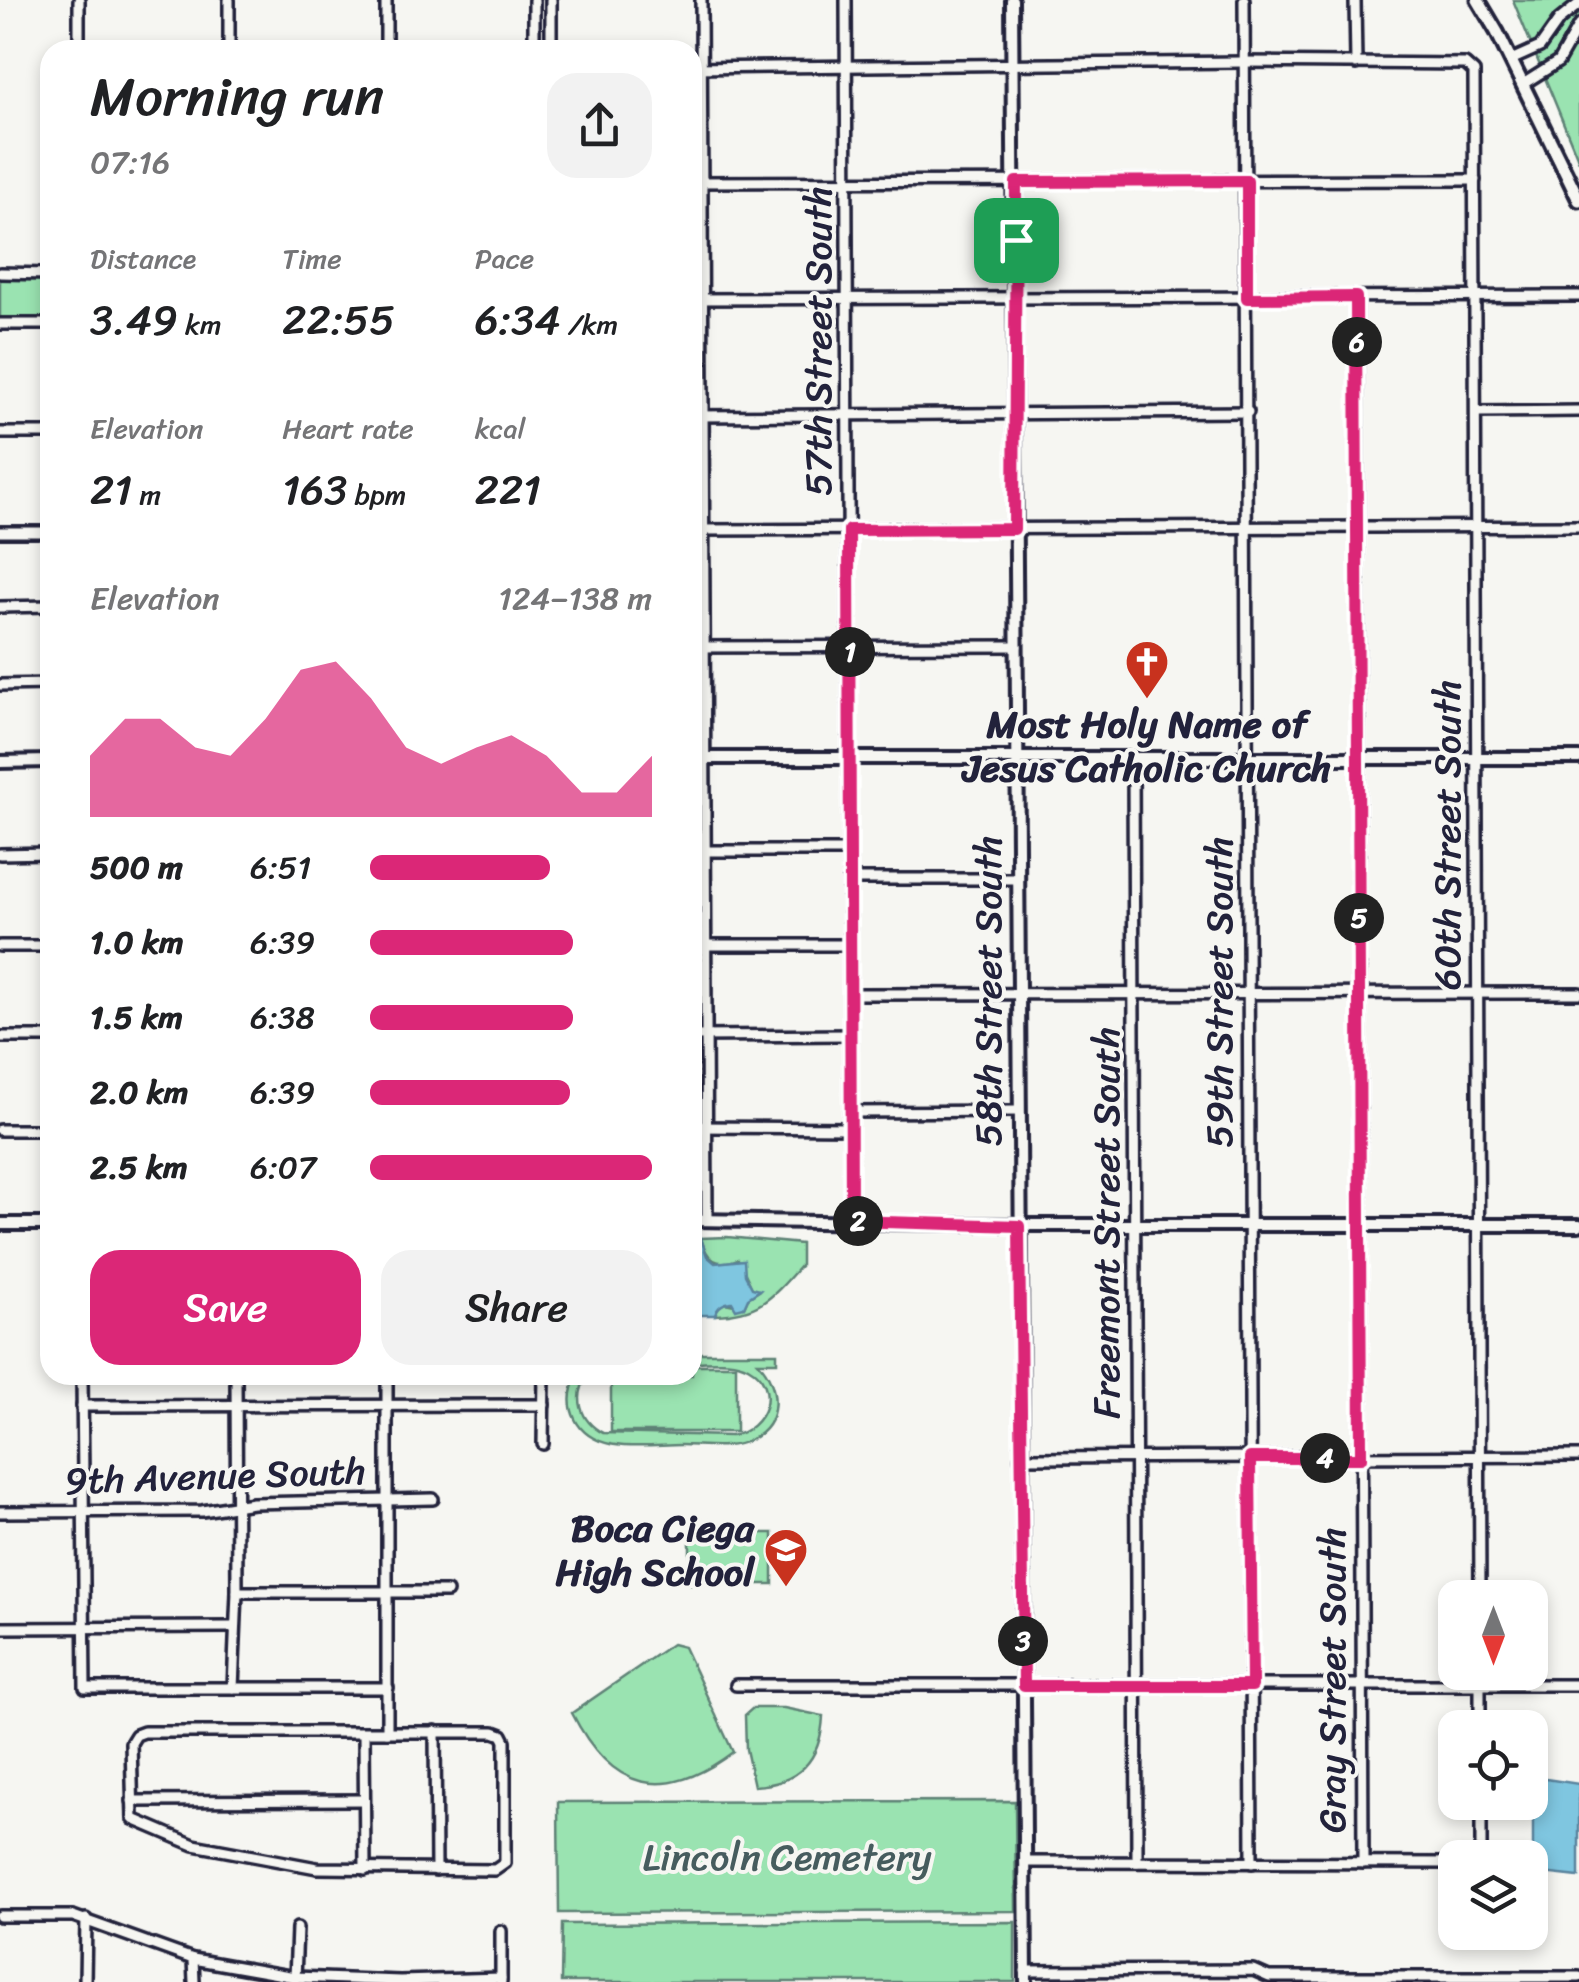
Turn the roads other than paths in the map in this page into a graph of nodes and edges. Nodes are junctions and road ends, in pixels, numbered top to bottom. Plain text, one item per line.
1 (79, 0) edge
2 (229, 0) edge
3 (386, 0) edge
4 (534, 0) edge
5 (551, 0) edge
6 (701, 0) edge
7 (846, 0) edge
8 (1012, 0) edge
9 (1244, 0) edge
10 (1355, 0) edge
11 (1478, 0) edge
12 (1579, 4) edge
13 (1579, 26) edge
14 (79, 40) edge
15 (228, 40) edge
16 (386, 40) edge
17 (534, 40) edge
18 (550, 40) edge
19 (699, 40) edge
20 (1511, 60) junction
21 (1242, 62) junction
22 (1012, 64) junction
23 (1356, 64) junction
24 (702, 68) edge
25 (847, 68) junction
26 (1523, 84) junction
27 (1475, 180) junction
28 (1247, 181) junction
29 (702, 182) edge
30 (848, 182) junction
31 (1016, 182) junction
32 (1579, 200) edge
33 (0, 273) edge
34 (40, 274) edge
35 (1579, 296) edge
36 (1356, 297) junction
37 (1475, 297) junction
38 (1016, 298) junction
39 (1247, 298) junction
40 (702, 299) edge
41 (848, 299) junction
42 (0, 324) edge
43 (40, 324) edge
44 (1579, 411) edge
45 (1248, 412) junction
46 (1476, 412) junction
47 (1016, 414) junction
48 (848, 415) junction
49 (702, 416) edge
50 (40, 433) edge
51 (0, 434) edge
52 (1476, 526) junction
53 (1579, 526) edge
54 (1358, 527) junction
55 (1248, 528) junction
56 (1014, 529) junction
57 (702, 530) edge
58 (849, 530) junction
59 (0, 532) edge
60 (40, 532) edge
61 (0, 606) edge
62 (40, 606) edge
63 (702, 608) edge
64 (850, 646) junction
65 (1017, 646) junction
66 (704, 647) junction
67 (0, 684) edge
68 (40, 684) edge
69 (702, 691) edge
70 (702, 758) edge
71 (1248, 758) junction
72 (1477, 758) junction
73 (1579, 758) edge
74 (848, 759) junction
75 (1133, 759) junction
76 (1358, 759) junction
77 (1018, 760) junction
78 (40, 761) edge
79 (0, 762) edge
80 (702, 805) edge
81 (848, 851) junction
82 (705, 852) junction
83 (40, 853) edge
84 (0, 854) edge
85 (1018, 878) junction
86 (848, 879) junction
87 (702, 944) edge
88 (706, 944) junction
89 (849, 945) junction
90 (0, 946) edge
91 (40, 946) edge
92 (1360, 993) junction
93 (1478, 993) junction
94 (1579, 993) edge
95 (850, 994) junction
96 (1248, 994) junction
97 (1019, 995) junction
98 (1134, 995) junction
99 (850, 1035) junction
100 (702, 1036) edge
101 (706, 1036) junction
102 (40, 1037) edge
103 (0, 1038) edge
104 (1018, 1111) junction
105 (850, 1112) junction
106 (702, 1127) edge
107 (706, 1127) junction
108 (851, 1128) junction
109 (0, 1130) edge
110 (40, 1130) edge
111 (702, 1220) edge
112 (707, 1220) junction
113 (851, 1221) junction
114 (0, 1224) edge
115 (40, 1224) edge
116 (1478, 1224) junction
117 (1579, 1225) edge
118 (1019, 1226) junction
119 (1136, 1226) junction
120 (1250, 1226) junction
121 (1361, 1226) junction
122 (82, 1385) edge
123 (236, 1385) edge
124 (388, 1385) edge
125 (544, 1385) edge
126 (544, 1404) junction
127 (387, 1405) junction
128 (82, 1406) junction
129 (236, 1406) junction
130 (543, 1444) dead end
131 (1579, 1456) edge
132 (1480, 1457) junction
133 (1020, 1458) junction
134 (1136, 1458) junction
135 (1250, 1458) junction
136 (1361, 1458) junction
137 (433, 1498) dead end
138 (388, 1499) junction
139 (235, 1505) junction
140 (0, 1512) edge
141 (82, 1512) junction
142 (1480, 1580) edge
143 (237, 1592) junction
144 (389, 1592) junction
145 (447, 1592) dead end
146 (235, 1627) junction
147 (0, 1628) edge
148 (83, 1628) junction
149 (736, 1685) dead end
150 (1548, 1685) edge
151 (1579, 1685) edge
152 (1024, 1686) junction
153 (1137, 1686) junction
154 (1252, 1686) junction
155 (1362, 1686) junction
156 (1438, 1686) edge
157 (234, 1688) junction
158 (388, 1688) junction
159 (435, 1731) junction
160 (364, 1732) junction
161 (388, 1732) junction
162 (364, 1800) junction
163 (132, 1801) junction
164 (1025, 1862) junction
165 (1138, 1862) junction
166 (1252, 1863) junction
167 (1362, 1863) junction
168 (1438, 1864) edge
169 (365, 1870) junction
170 (436, 1870) junction
171 (0, 1916) edge
172 (86, 1919) junction
173 (297, 1928) dead end
174 (501, 1931) dead end
175 (193, 1959) junction
176 (1252, 1970) junction
177 (1026, 1977) edge
178 (1579, 1977) edge
179 (295, 1979) edge
180 (501, 1980) edge
181 (1451, 1980) edge
182 (85, 1982) edge
183 (194, 1982) edge
184 (400, 1982) edge
185 (1252, 1982) edge

1 - 14 street
2 - 15 street
3 - 16 street
4 - 17 street
5 - 18 street
6 - 19 street
7 - 25 street, 57th Street South
8 - 22 street, 58th Street South
9 - 21 street, 59th Street South
10 - 23 street
11 - 20 main road
12 - 20 street
13 - 26 street
20 - 26 main road
21 - 22 street
21 - 23 street
21 - 28 street, 59th Street South
22 - 25 street
22 - 31 street, 58th Street South
23 - 27 street, 60th Street South
24 - 25 street
25 - 30 street, 57th Street South
26 - 32 main road
27 - 28 street
27 - 37 street, 60th Street South
28 - 31 street
28 - 39 street, 59th Street South
29 - 30 street
30 - 31 street
30 - 41 street, 57th Street South
31 - 38 street, 58th Street South
33 - 34 street
35 - 37 street
36 - 37 street
36 - 39 street
36 - 54 street, Gray Street South
37 - 46 street, 60th Street South
38 - 39 street
38 - 41 street
38 - 47 street, 58th Street South
39 - 45 street, 59th Street South
40 - 41 street
41 - 48 street, 57th Street South
42 - 43 street
44 - 46 street
45 - 47 street
45 - 55 street, 59th Street South
46 - 52 street, 60th Street South
47 - 48 street
47 - 56 street, 58th Street South
48 - 49 street
48 - 58 street, 57th Street South
50 - 51 street
52 - 53 street
52 - 54 street
52 - 72 street, 60th Street South
54 - 55 street
54 - 76 street, Gray Street South
55 - 56 street
55 - 71 street, 59th Street South
56 - 58 street
56 - 65 street, 58th Street South
57 - 58 street
58 - 64 street, 57th Street South
59 - 60 street
61 - 62 street
63 - 66 street
64 - 65 street
64 - 66 street
64 - 74 street, 57th Street South
65 - 77 street, 58th Street South
66 - 69 street
67 - 68 street
70 - 74 street
71 - 75 street
71 - 76 street
71 - 96 street, 59th Street South
72 - 73 street
72 - 76 street
72 - 93 street, 60th Street South
74 - 77 street
74 - 81 street, 57th Street South
75 - 77 street
75 - 98 street, Freemont Street South
76 - 92 street, Gray Street South
77 - 85 street, 58th Street South
78 - 79 street
80 - 82 street
81 - 82 street
81 - 86 street, 57th Street South
82 - 88 street
83 - 84 street
85 - 86 street
85 - 97 street, 58th Street South
86 - 89 street, 57th Street South
87 - 88 street
88 - 89 street
88 - 101 street
89 - 95 street, 57th Street South
90 - 91 street
92 - 93 street
92 - 96 street
92 - 121 street, Gray Street South
93 - 94 street
93 - 116 street, 60th Street South
95 - 97 street
95 - 99 street, 57th Street South
96 - 98 street
96 - 120 street, 59th Street South
97 - 98 street
97 - 104 street, 58th Street South
98 - 119 street, Freemont Street South
99 - 101 street
99 - 105 street, 57th Street South
100 - 101 street
101 - 107 street
102 - 103 street
104 - 105 street
104 - 118 street, 58th Street South
105 - 108 street, 57th Street South
106 - 107 street
107 - 108 street
107 - 112 street
108 - 113 street, 57th Street South
109 - 110 street
111 - 112 street
112 - 113 street
113 - 118 street
114 - 115 street
116 - 117 street
116 - 121 street
116 - 132 street, 60th Street South
118 - 119 street
118 - 133 street, 58th Street South
119 - 120 street
119 - 134 street, Freemont Street South
120 - 121 street
120 - 135 street, 59th Street South
121 - 136 street, Gray Street South
122 - 128 street
123 - 129 street
124 - 127 street
125 - 126 street
126 - 127 street
126 - 130 street
127 - 129 street
127 - 138 street
128 - 129 street
128 - 141 street
129 - 139 street
131 - 132 street
132 - 136 street
132 - 142 street, 60th Street South
133 - 134 street
133 - 152 street, 58th Street South
134 - 135 street
134 - 153 street, Freemont Street South
135 - 136 street
135 - 154 street, 59th Street South
136 - 155 street, Gray Street South
137 - 138 street, 9th Avenue South
138 - 139 street, 9th Avenue South
138 - 144 street
139 - 141 street, 9th Avenue South
139 - 143 street
140 - 141 street, 9th Avenue South
141 - 148 street
143 - 144 street
143 - 146 street
144 - 145 street
144 - 158 street
146 - 148 street
146 - 157 street
147 - 148 street
148 - 157 street
149 - 152 street
150 - 151 street
152 - 153 street
152 - 164 street, 58th Street South
153 - 154 street
153 - 165 street, Freemont Street South
154 - 155 street
154 - 166 street, 59th Street South
155 - 156 street
155 - 167 street, Gray Street South
157 - 158 street
158 - 161 street
159 - 161 street
159 - 170 street
159 - 170 street
160 - 161 street
160 - 162 street
160 - 163 street
162 - 163 street
162 - 169 street
163 - 169 street
164 - 165 street
164 - 177 street, 58th Street South
165 - 166 street
166 - 167 street
167 - 168 street
169 - 170 street
171 - 172 street
172 - 175 street
172 - 182 street
173 - 179 street
174 - 180 street
175 - 179 street
175 - 183 street
176 - 177 street
176 - 181 street
176 - 185 street
178 - 181 street
179 - 184 street
180 - 184 street

